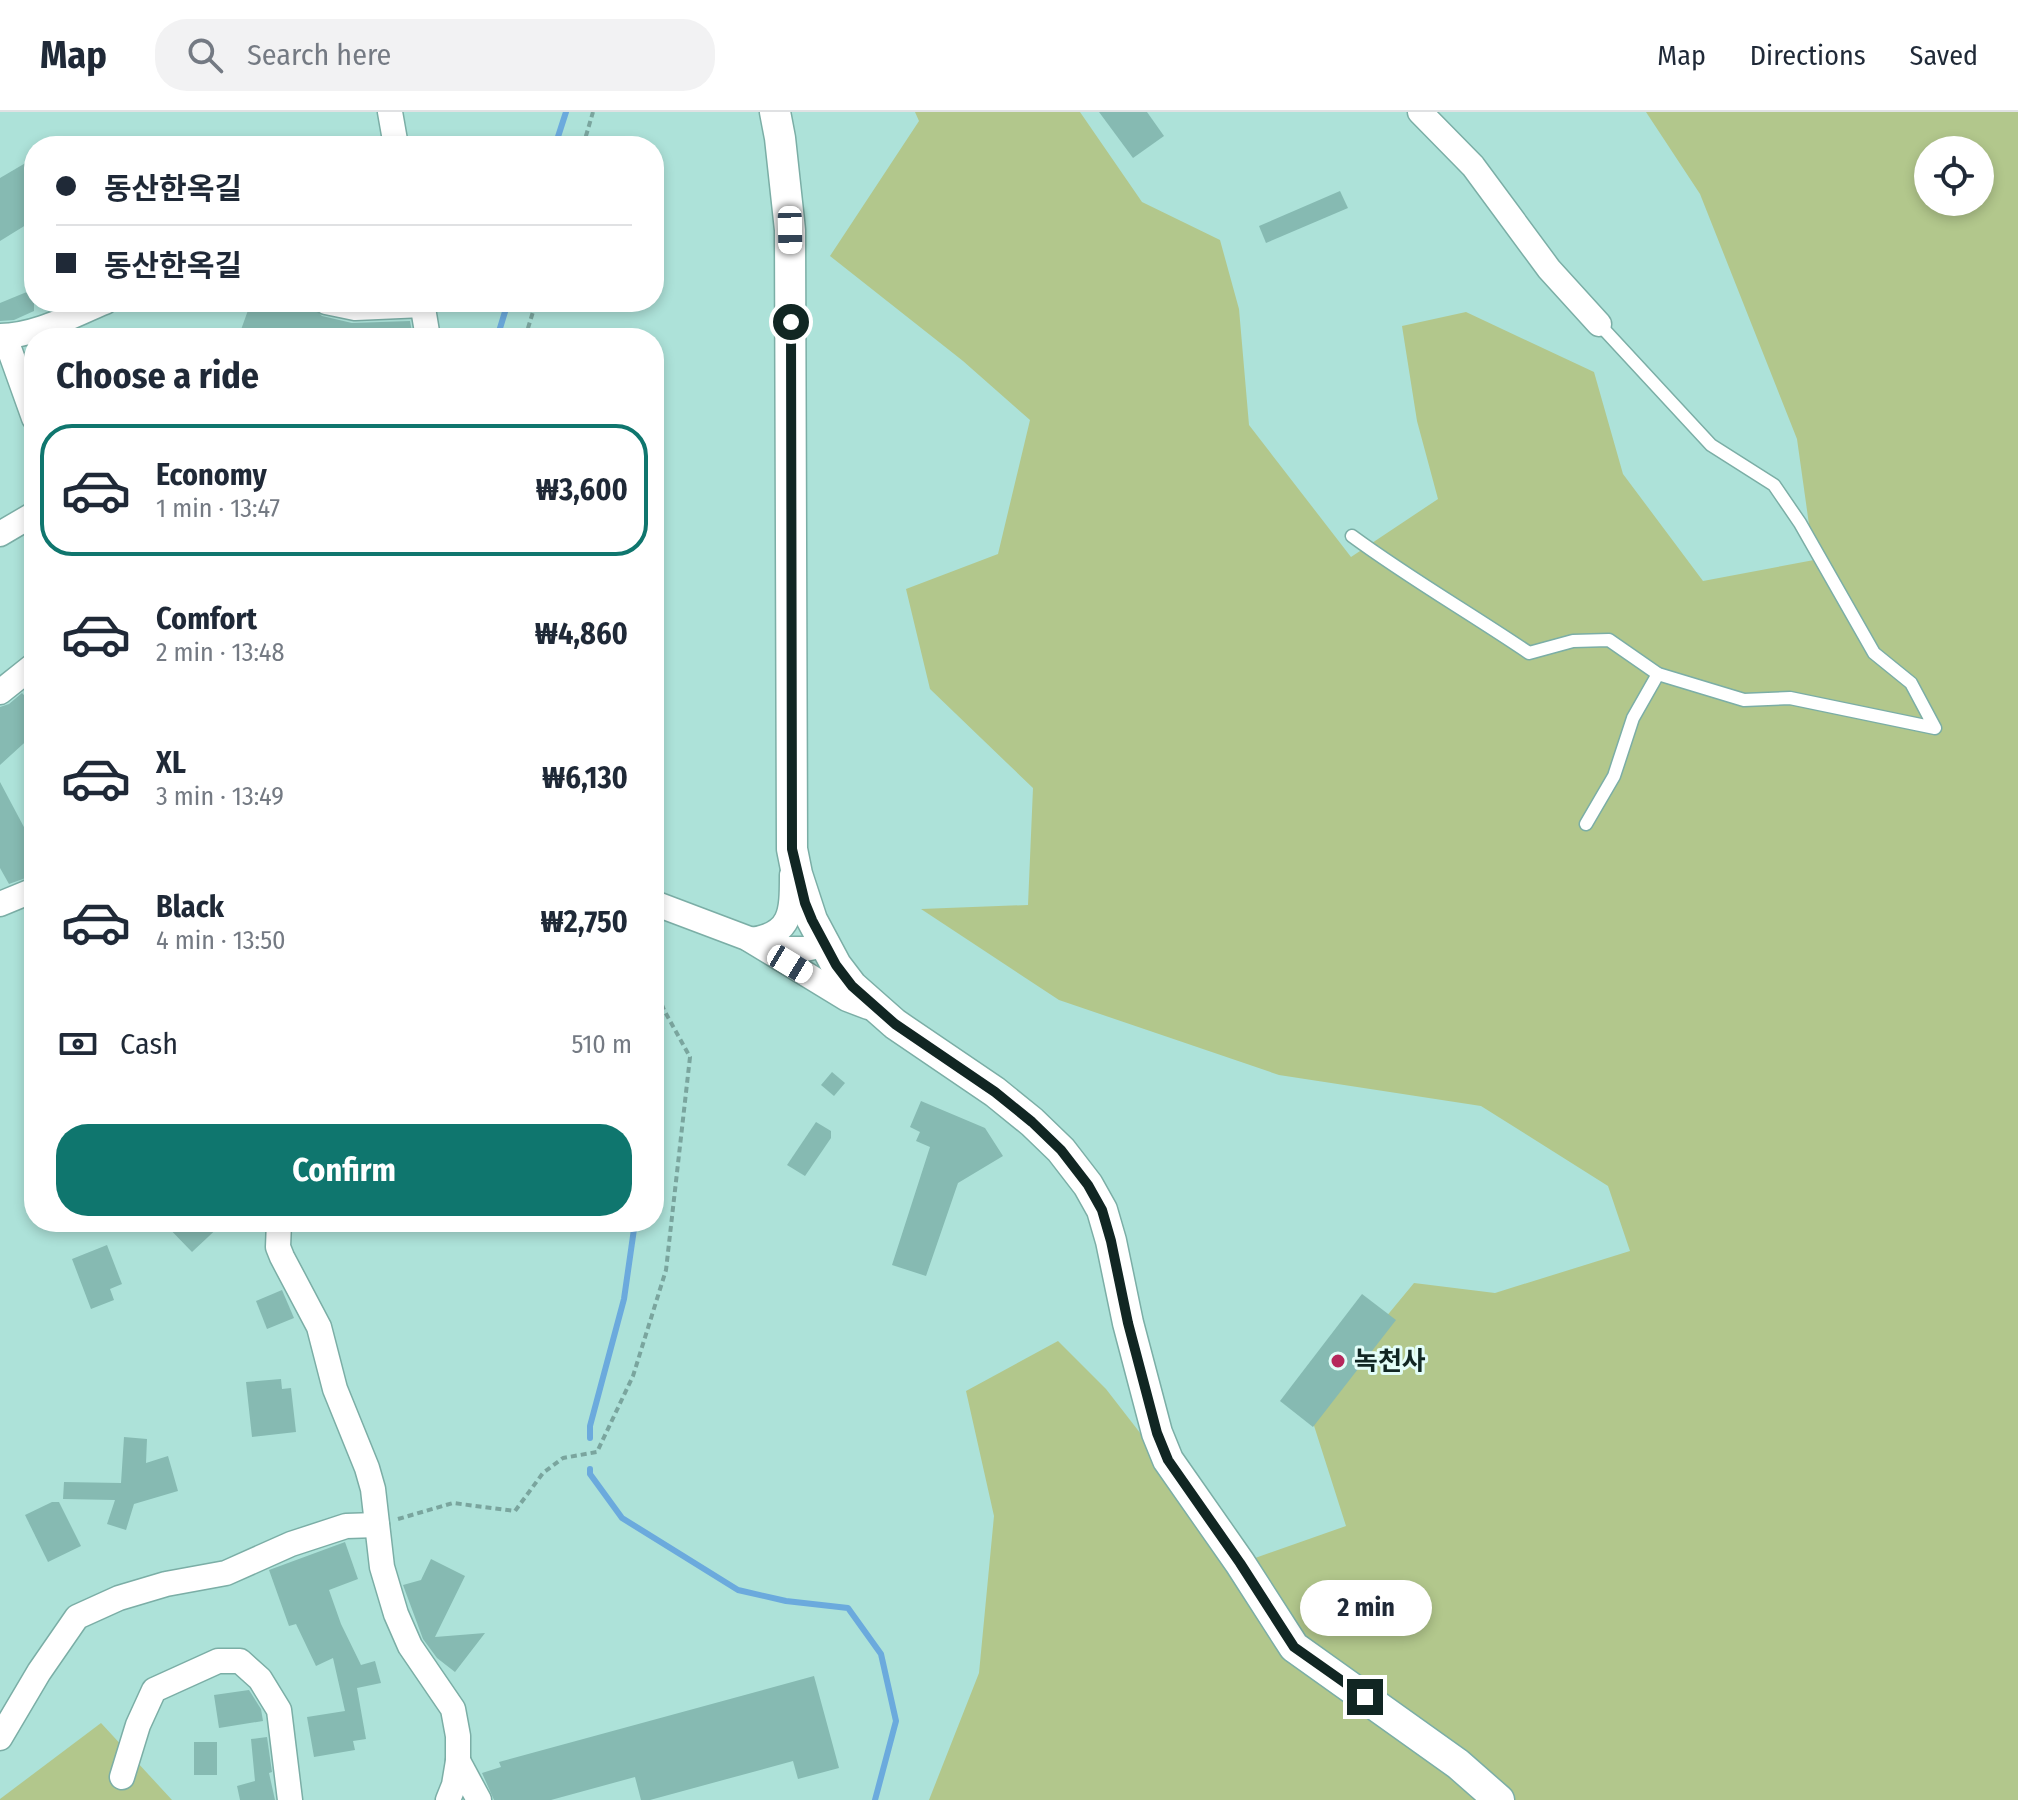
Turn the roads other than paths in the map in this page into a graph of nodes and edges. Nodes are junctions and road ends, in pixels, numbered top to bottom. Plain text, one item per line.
1 (390, 112) edge
2 (775, 112) edge
3 (1420, 112) edge
4 (394, 136) edge
5 (80, 312) edge
6 (1599, 324) joint
7 (39, 328) edge
8 (24, 331) edge
9 (2, 336) edge
10 (24, 392) edge
11 (24, 520) edge
12 (0, 534) edge
13 (1352, 536) dead end
14 (24, 673) edge
15 (1658, 674) junction
16 (0, 692) edge
17 (1586, 824) dead end
18 (792, 849) junction
19 (24, 894) edge
20 (0, 904) edge
21 (664, 907) edge
22 (750, 940) junction
23 (824, 945) junction
24 (880, 1012) junction
25 (279, 1232) edge
26 (377, 1525) junction
27 (0, 1738) edge
28 (458, 1761) junction
29 (122, 1777) dead end
30 (290, 1800) edge
31 (448, 1800) edge
32 (479, 1800) edge
33 (1499, 1800) edge

1 - 4 street
2 - 18 street
3 - 6 street
5 - 7 street
6 - 15 lane
8 - 9 street
9 - 10 street
11 - 12 street
13 - 15 lane
14 - 16 street
15 - 17 lane
18 - 22 street
18 - 23 street
19 - 20 street
21 - 22 street
22 - 23 street
22 - 24 street
23 - 24 street
24 - 33 street
25 - 26 street
26 - 27 street
26 - 28 street
28 - 31 street
28 - 32 street
29 - 30 street

